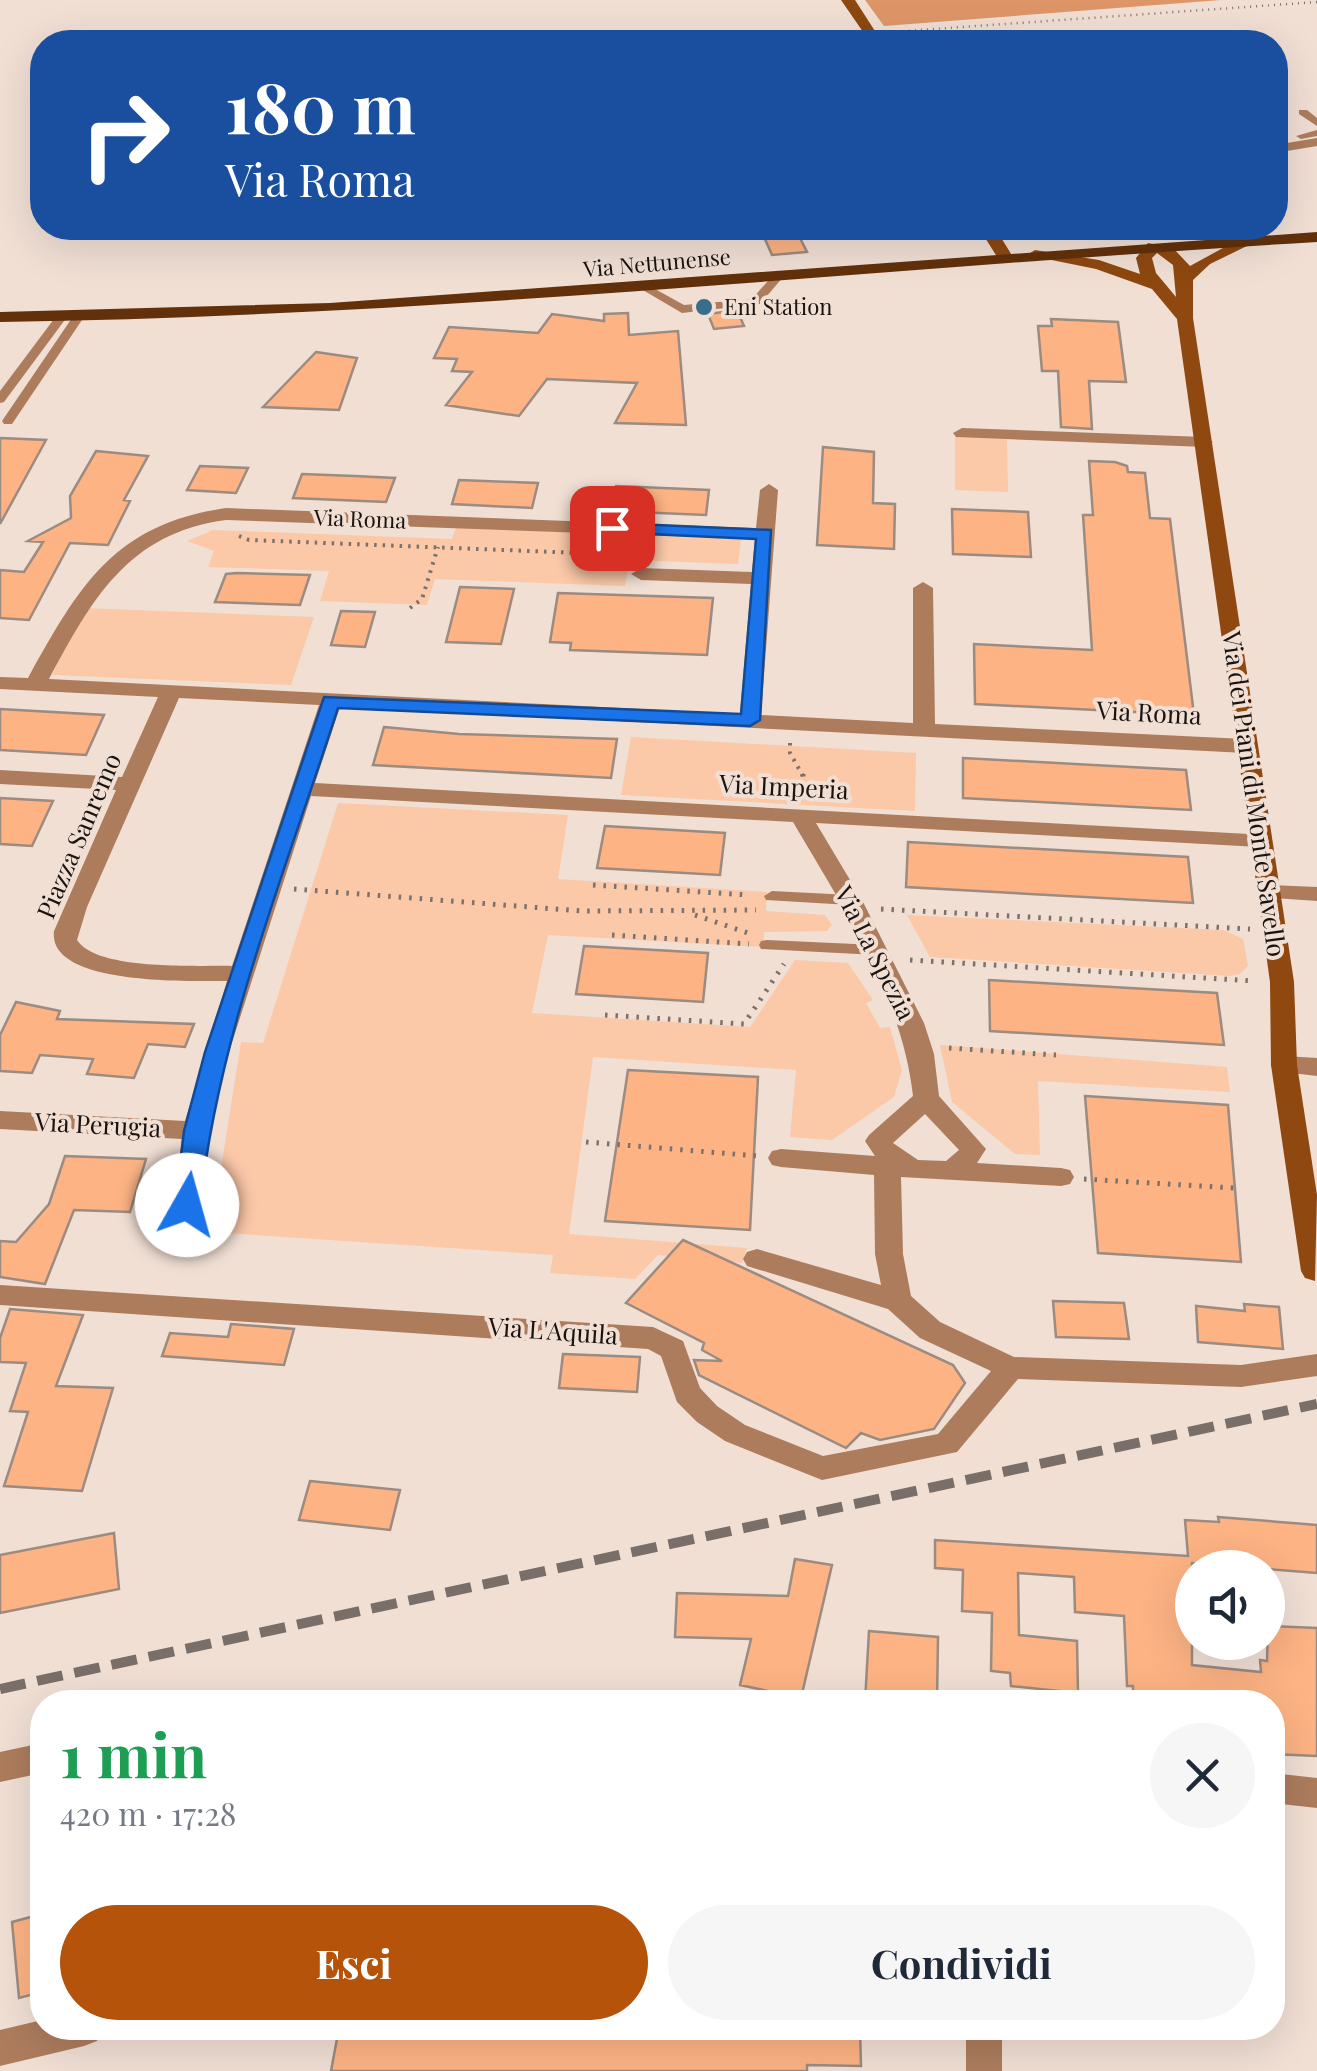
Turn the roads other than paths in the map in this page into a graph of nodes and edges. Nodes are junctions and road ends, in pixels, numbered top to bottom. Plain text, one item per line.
1 (848, 0) edge
2 (868, 30) edge
3 (1303, 112) dead end
4 (1317, 123) edge
5 (1317, 133) edge
6 (1301, 136) dead end
7 (1317, 142) edge
8 (1288, 147) edge
9 (1317, 237) edge
10 (1288, 239) edge
11 (995, 240) edge
12 (1263, 240) edge
13 (1245, 241) junction
14 (1154, 246) junction
15 (1035, 255) junction
16 (1006, 258) junction
17 (778, 276) junction
18 (1184, 279) junction
19 (1156, 285) junction
20 (642, 286) junction
21 (0, 316) edge
22 (69, 317) junction
23 (1185, 318) junction
24 (0, 399) edge
25 (8, 420) dead end
26 (962, 433) dead end
27 (1204, 442) junction
28 (769, 490) dead end
29 (765, 534) junction
30 (643, 564) road end
31 (762, 578) junction
32 (923, 588) dead end
33 (0, 683) edge
34 (35, 685) junction
35 (171, 692) junction
36 (331, 702) junction
37 (750, 720) junction
38 (924, 729) junction
39 (1245, 746) junction
40 (0, 777) edge
41 (130, 784) junction
42 (305, 789) junction
43 (800, 815) junction
44 (1259, 840) junction
45 (1268, 892) junction
46 (1317, 894) edge
47 (772, 896) road end
48 (852, 903) junction
49 (767, 945) road end
50 (879, 954) junction
51 (240, 974) junction
52 (1284, 1065) junction
53 (1317, 1067) edge
54 (926, 1100) junction
55 (0, 1120) edge
56 (196, 1131) junction
57 (973, 1149) junction
58 (781, 1158) road end
59 (890, 1159) junction
60 (949, 1171) junction
61 (1011, 1174) junction
62 (1061, 1177) road end
63 (183, 1242) dead end
64 (757, 1259) dead end
65 (1315, 1272) edge
66 (0, 1295) edge
67 (898, 1301) junction
68 (1317, 1365) edge
69 (1011, 1368) junction
70 (30, 1761) edge
71 (0, 1767) edge
72 (1285, 1789) edge
73 (1317, 1793) edge
74 (34, 2040) edge
75 (984, 2040) edge
76 (0, 2048) edge
77 (984, 2071) edge

1 - 2 street
3 - 4 lane
5 - 6 lane
7 - 8 street
9 - 10 main road, Via Nettunense
11 - 16 street
12 - 13 main road, Via Nettunense
13 - 14 main road, Via Nettunense
13 - 18 street
14 - 15 main road, Via Nettunense
14 - 18 street
14 - 19 street
15 - 16 main road, Via Nettunense
15 - 19 street
16 - 17 main road, Via Nettunense
17 - 20 main road, Via Nettunense
17 - 20 lane
18 - 23 street, Via dei Piani di Monte Savello
19 - 23 street
20 - 22 main road, Via Nettunense
21 - 22 main road, Via Nettunense
22 - 24 lane
22 - 25 lane
23 - 27 street, Via dei Piani di Monte Savello
26 - 27 street
27 - 39 street, Via dei Piani di Monte Savello
28 - 29 street
29 - 31 street
29 - 34 street, Via Roma
30 - 31 street
31 - 37 street
32 - 38 street
33 - 34 street, Via Roma
34 - 35 street, Via Roma
35 - 36 street, Via Roma
35 - 41 street, Piazza Sanremo
36 - 37 street, Via Roma
36 - 42 street
37 - 38 street, Via Roma
38 - 39 street, Via Roma
39 - 44 street, Via dei Piani di Monte Savello
40 - 41 street
41 - 51 street, Piazza Sanremo
42 - 43 street, Via Imperia
42 - 51 street
43 - 44 street, Via Imperia
43 - 48 street, Via La Spezia
44 - 45 street, Via dei Piani di Monte Savello
45 - 46 street
45 - 52 street, Via dei Piani di Monte Savello
47 - 48 lane
48 - 50 street, Via La Spezia
49 - 50 lane
50 - 54 street, Via La Spezia
51 - 56 street
52 - 53 street
52 - 65 street, Via dei Piani di Monte Savello
54 - 57 street
54 - 59 street
55 - 56 street, Via Perugia
56 - 63 street
57 - 60 street
57 - 61 street
58 - 59 street
59 - 60 street
59 - 67 street
60 - 61 street
61 - 62 street
64 - 67 street
66 - 69 street, Via L'Aquila
67 - 69 street
68 - 69 street
70 - 71 street
72 - 73 street
74 - 76 street
75 - 77 street

